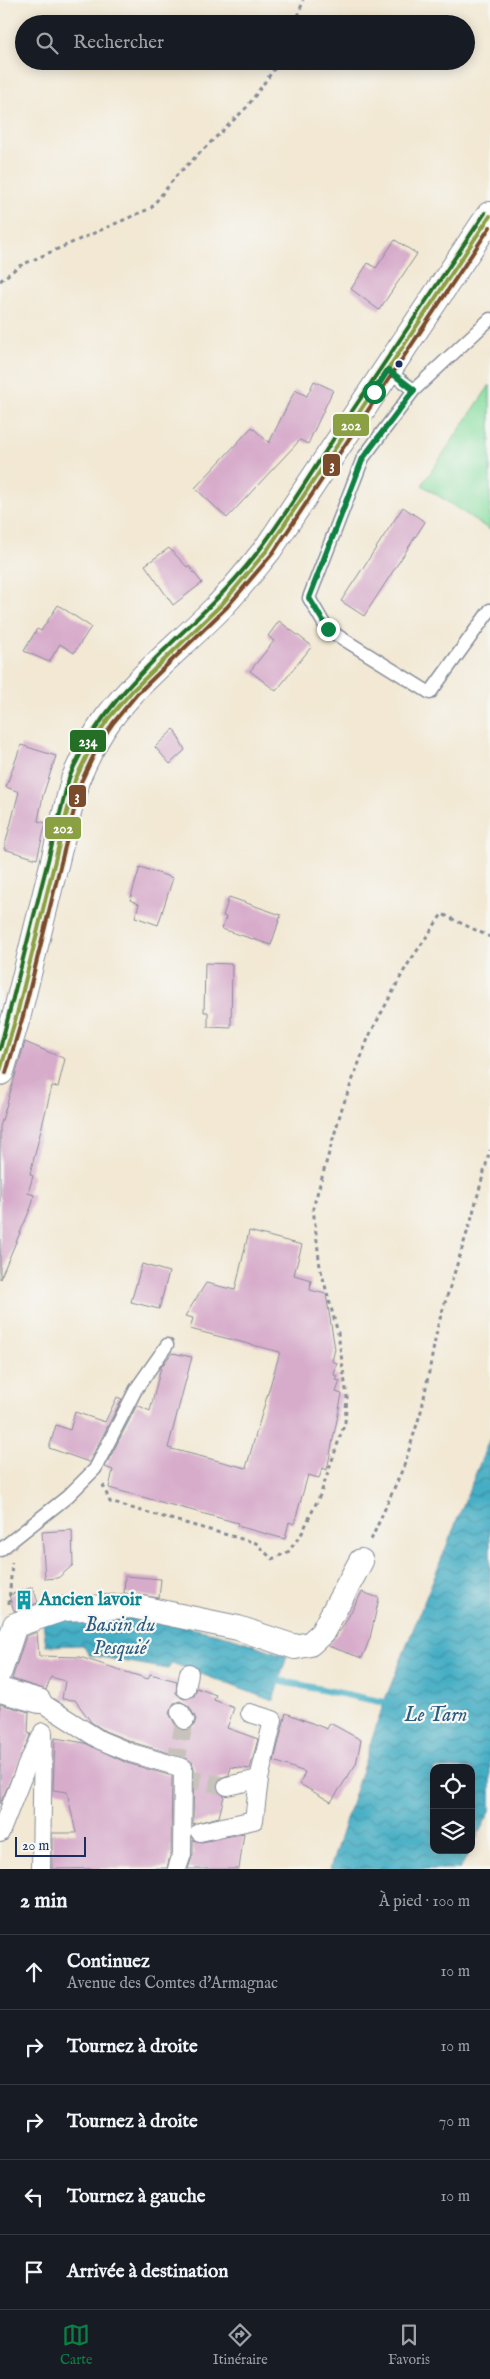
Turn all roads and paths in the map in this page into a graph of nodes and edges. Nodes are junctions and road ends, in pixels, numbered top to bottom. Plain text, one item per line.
1 (303, 0) edge
2 (299, 15) edge
3 (274, 70) edge
4 (490, 216) edge
5 (0, 281) edge
6 (490, 319) edge
7 (388, 370) junction
8 (414, 390) junction
9 (490, 610) edge
10 (490, 937) edge
11 (0, 1071) edge
12 (490, 1150) edge
13 (167, 1344) dead end
14 (95, 1469) junction
15 (12, 1540) junction
16 (0, 1550) edge
17 (361, 1561) joint
18 (15, 1625) junction
19 (0, 1671) edge
20 (0, 1690) edge
21 (39, 1701) joint
22 (250, 1714) dead end
23 (259, 1779) junction
24 (227, 1786) tunnel mouth
25 (0, 1833) edge
26 (190, 1833) junction
27 (41, 1869) edge
28 (177, 1869) edge

1 - 2 path
3 - 5 path
4 - 7 main road
6 - 8 lane
7 - 8 lane
7 - 11 main road
8 - 9 lane
10 - 14 path
12 - 17 path
13 - 14 lane
14 - 15 lane
15 - 16 lane
15 - 18 path
17 - 18 street
18 - 19 street
20 - 21 street
21 - 26 street
22 - 23 street
23 - 24 street
23 - 26 street
25 - 27 street
26 - 28 street

